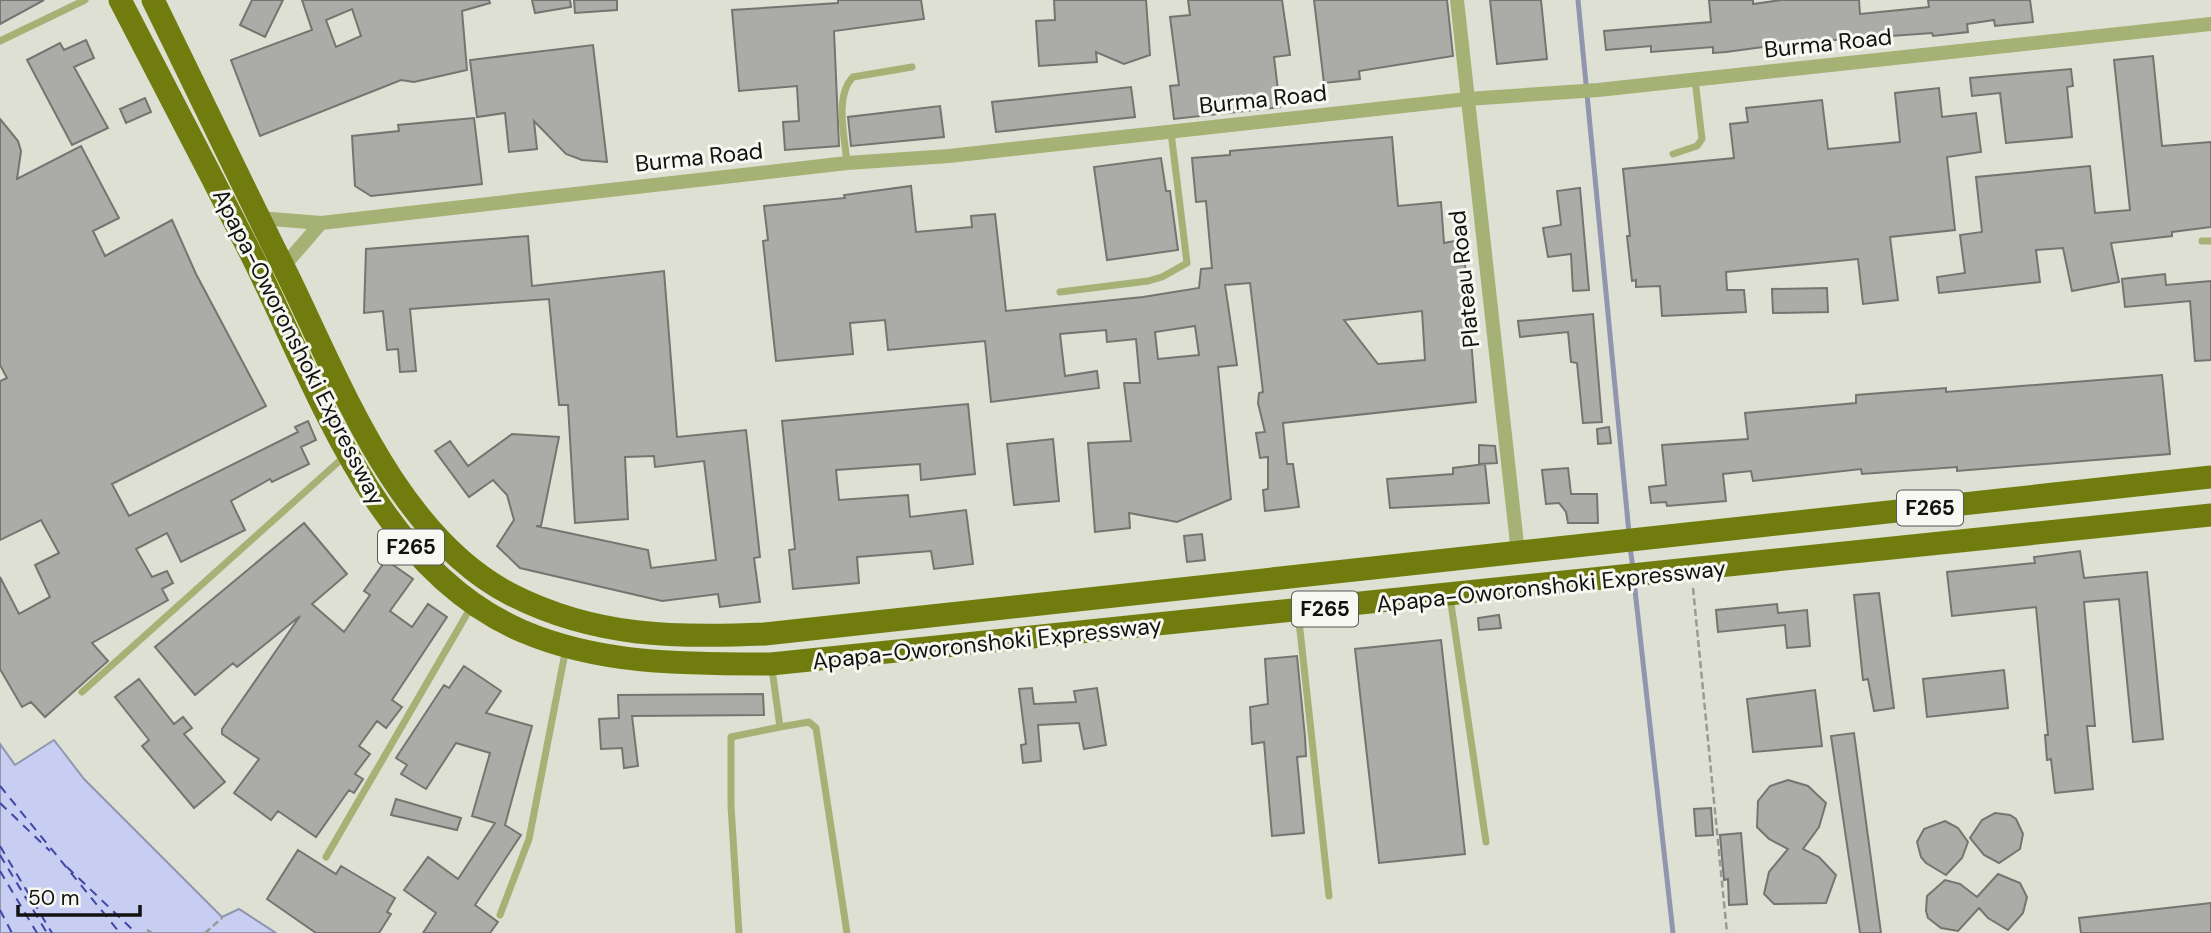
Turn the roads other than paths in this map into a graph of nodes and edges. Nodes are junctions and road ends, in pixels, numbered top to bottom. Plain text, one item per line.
1 (85, 0) edge
2 (120, 0) edge
3 (153, 0) edge
4 (1457, 0) edge
5 (2211, 24) edge
6 (0, 41) edge
7 (912, 67) dead end
8 (1695, 80) junction
9 (1467, 99) junction
10 (1170, 132) junction
11 (1673, 154) dead end
12 (847, 163) junction
13 (259, 218) junction
14 (321, 223) junction
15 (2211, 240) edge
16 (2202, 242) dead end
17 (283, 267) junction
18 (1060, 292) dead end
19 (348, 453) junction
20 (2211, 477) edge
21 (2211, 515) edge
22 (1518, 553) junction
23 (1450, 596) junction
24 (473, 604) junction
25 (1298, 612) junction
26 (566, 648) junction
27 (771, 664) junction
28 (82, 692) dead end
29 (780, 727) junction
30 (1486, 842) dead end
31 (326, 857) dead end
32 (1329, 896) dead end
33 (500, 915) dead end
34 (739, 933) edge
35 (847, 933) edge

1 - 6 lane
2 - 19 main road, Apapa-Oworonshoki Expressway / F265
3 - 13 main road, Apapa-Oworonshoki Expressway / F265
4 - 9 street, Plateau Road
5 - 8 street, Burma Road
7 - 12 lane
8 - 9 street, Burma Road
8 - 11 lane
9 - 10 street, Burma Road
9 - 22 street, Plateau Road
10 - 12 street, Burma Road
10 - 18 lane
12 - 14 street, Burma Road
13 - 14 street, Burma Road
13 - 17 main road, Apapa-Oworonshoki Expressway / F265
14 - 17 street
15 - 16 lane
17 - 22 main road, Apapa-Oworonshoki Expressway / F265
19 - 24 main road, Apapa-Oworonshoki Expressway / F265
19 - 28 lane
20 - 22 main road, Apapa-Oworonshoki Expressway / F265
21 - 23 main road, Apapa-Oworonshoki Expressway / F265
23 - 25 main road, Apapa-Oworonshoki Expressway / F265
23 - 30 lane
24 - 26 main road, Apapa-Oworonshoki Expressway / F265
24 - 31 lane
25 - 27 main road, Apapa-Oworonshoki Expressway / F265
25 - 32 lane
26 - 27 main road, Apapa-Oworonshoki Expressway / F265
26 - 33 lane
27 - 29 lane
29 - 34 lane
29 - 35 lane

